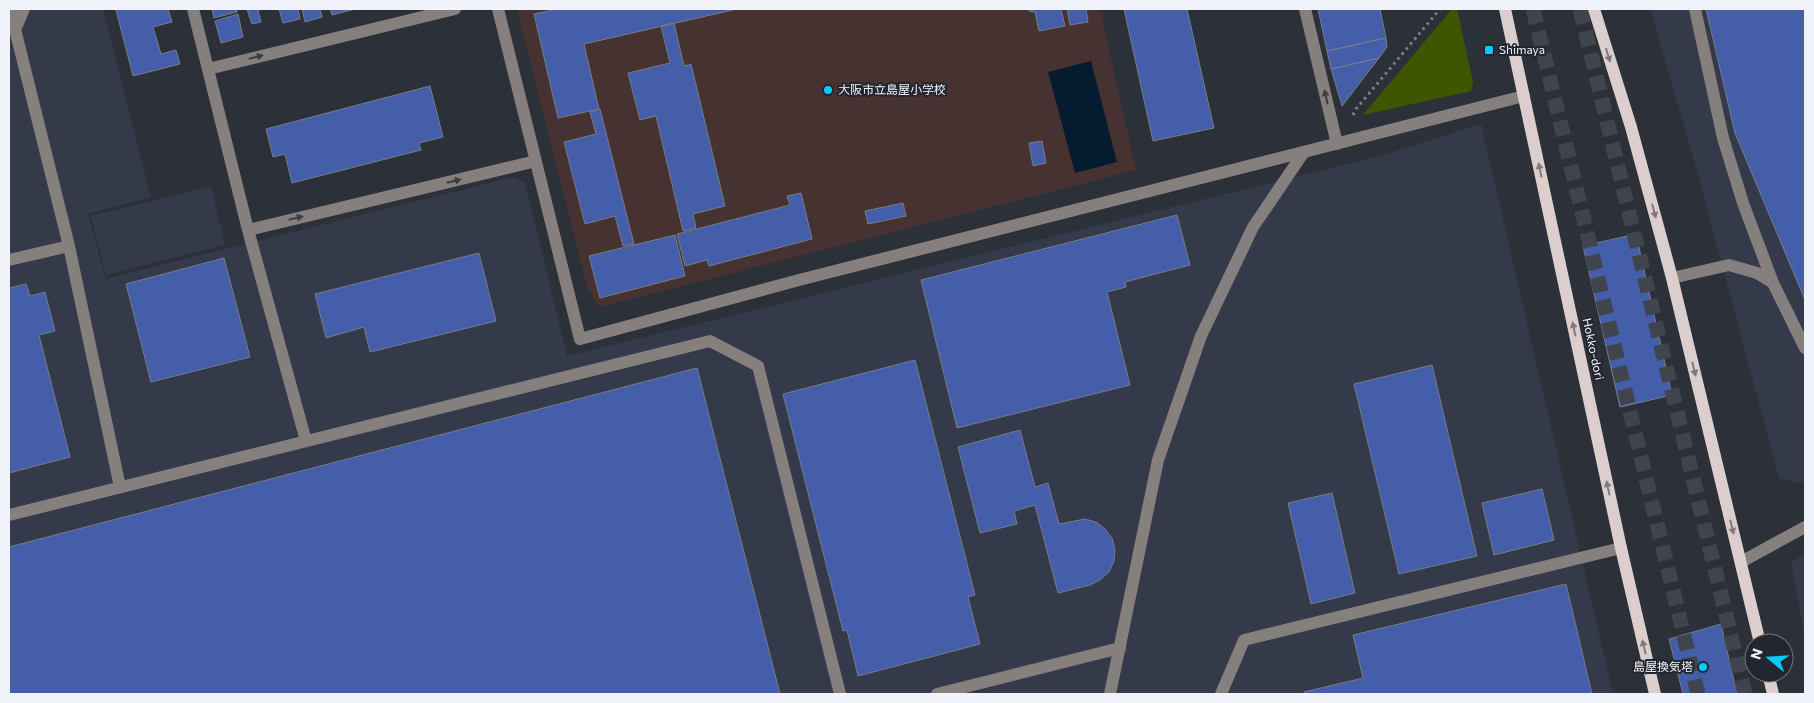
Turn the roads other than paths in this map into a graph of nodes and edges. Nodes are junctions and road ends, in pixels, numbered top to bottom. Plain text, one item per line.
1 (10, 9) edge
2 (24, 9) edge
3 (193, 9) edge
4 (455, 9) edge
5 (498, 9) edge
6 (1306, 9) edge
7 (1505, 9) edge
8 (1594, 9) edge
9 (1695, 9) edge
10 (15, 30) junction
11 (208, 69) junction
12 (1524, 96) junction
13 (1337, 144) junction
14 (1304, 152) junction
15 (536, 161) junction
16 (248, 230) junction
17 (69, 246) junction
18 (9, 260) edge
19 (1672, 278) junction
20 (1773, 283) junction
21 (1805, 348) edge
22 (306, 441) junction
23 (120, 487) junction
24 (9, 515) edge
25 (1805, 527) edge
26 (1621, 548) junction
27 (1741, 562) junction
28 (1758, 633) edge
29 (1120, 648) junction
30 (840, 694) edge
31 (937, 694) edge
32 (1110, 694) edge
33 (1221, 694) edge
34 (1655, 694) edge

1 - 10 street
2 - 10 street
3 - 11 street
11 -> 4 street
5 - 15 street
13 -> 6 street
7 - 12 main road, Hokko-dori
8 -> 19 main road
9 - 20 street
10 - 17 street
11 - 16 street
12 - 13 street
26 -> 12 main road, Hokko-dori
13 - 14 street
14 - 15 street
14 - 29 street
16 -> 15 street
16 - 22 street
17 - 18 street
17 - 23 street
19 - 20 street
19 -> 27 main road
20 - 21 street
22 - 23 street
22 - 30 street
23 - 24 street
25 - 27 street
26 - 33 street
34 -> 26 main road, Hokko-dori
27 - 28 main road
29 - 31 street
29 - 32 street

